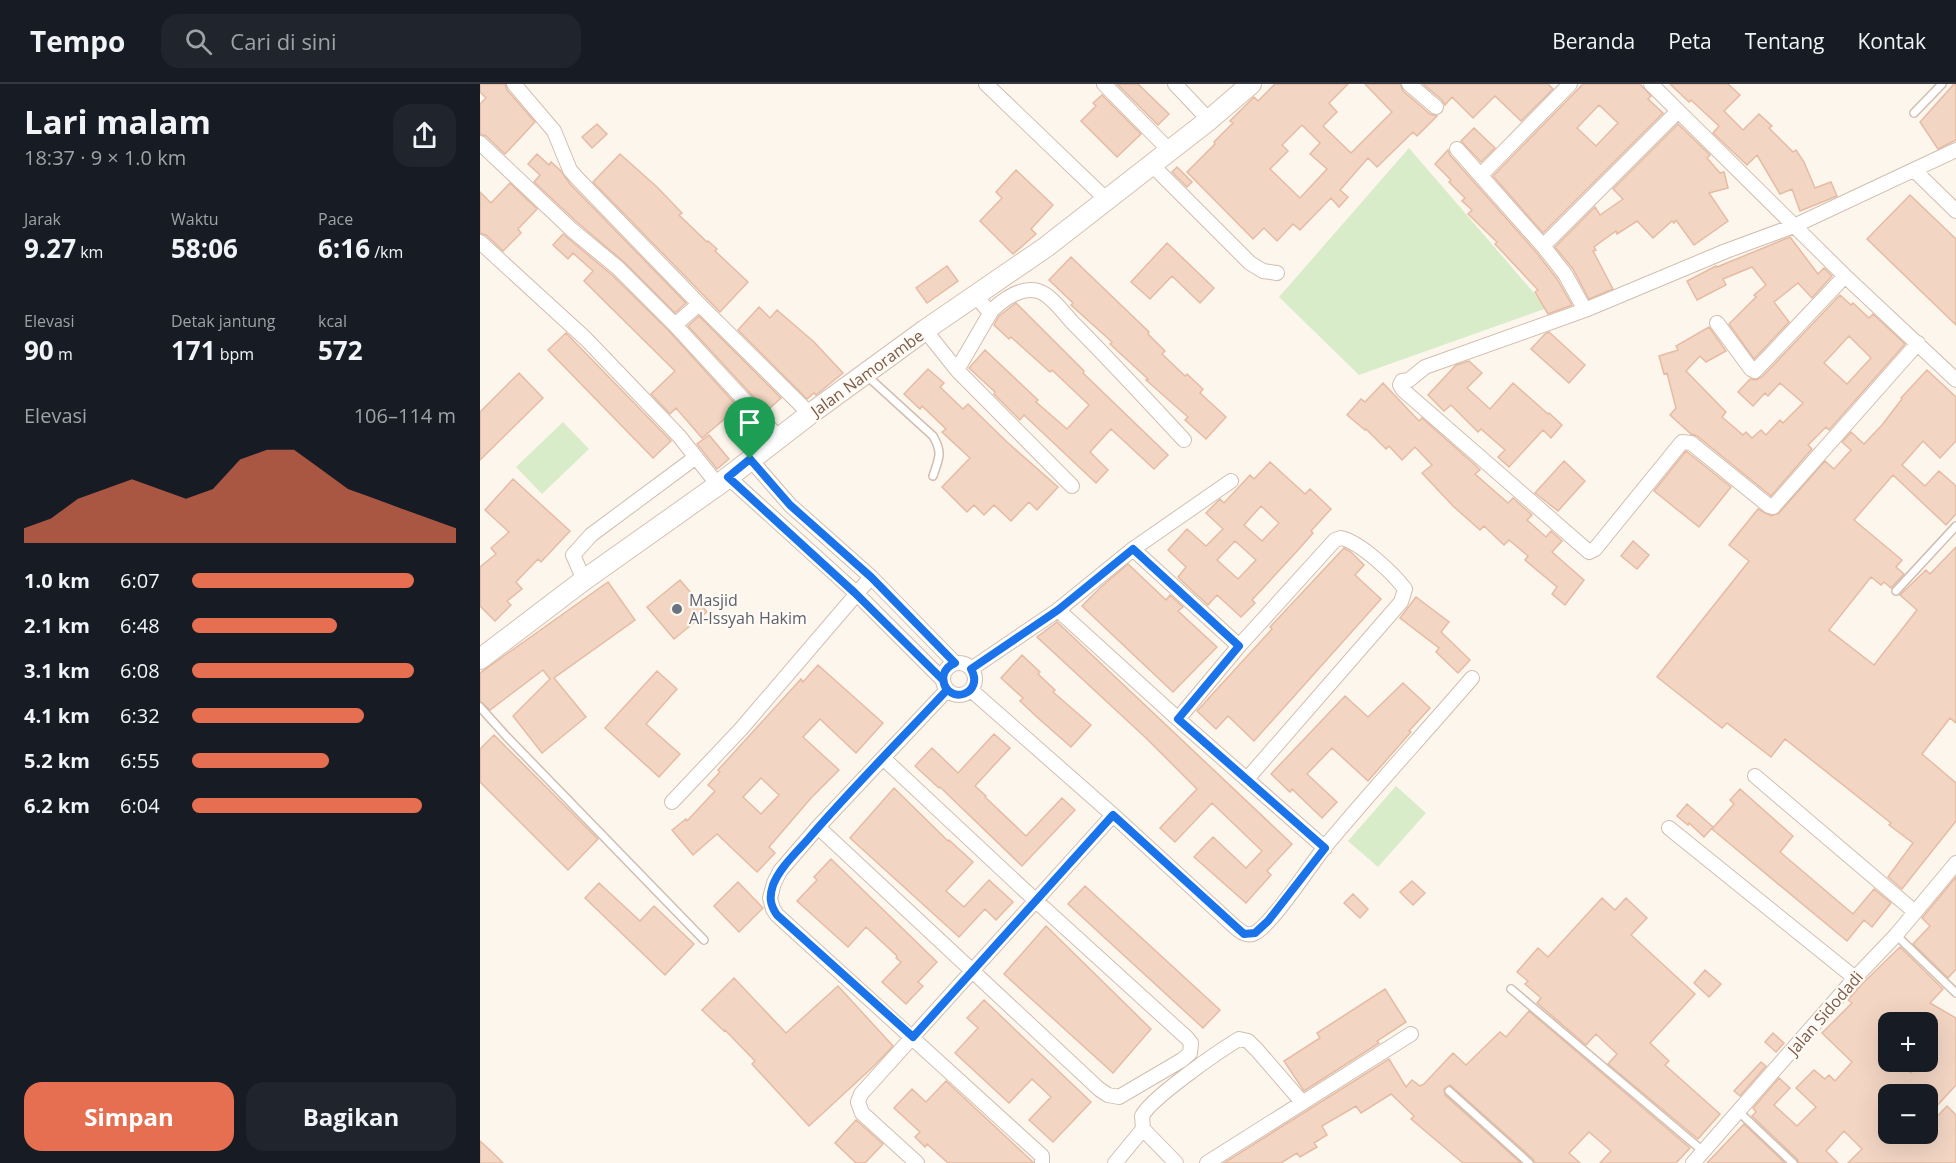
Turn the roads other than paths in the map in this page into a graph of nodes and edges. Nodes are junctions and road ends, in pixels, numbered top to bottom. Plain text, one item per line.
1 (514, 84) edge
2 (986, 84) edge
3 (1104, 84) edge
4 (1175, 84) edge
5 (1251, 84) edge
6 (1409, 84) edge
7 (1570, 84) edge
8 (1651, 84) edge
9 (1942, 84) edge
10 (1436, 107) dead end
11 (1678, 111) junction
12 (1914, 113) dead end
13 (1209, 120) junction
14 (480, 143) edge
15 (1457, 149) dead end
16 (1956, 150) edge
17 (1170, 151) junction
18 (1152, 165) junction
19 (1914, 170) junction
20 (1481, 175) junction
21 (1107, 201) junction
22 (1956, 211) edge
23 (1794, 226) junction
24 (480, 242) edge
25 (1543, 246) junction
26 (1277, 273) dead end
27 (1845, 276) junction
28 (975, 295) junction
29 (699, 304) junction
30 (992, 310) junction
31 (1585, 310) junction
32 (1717, 323) dead end
33 (675, 325) junction
34 (925, 330) junction
35 (1918, 343) junction
36 (957, 370) junction
37 (866, 375) junction
38 (1956, 380) edge
39 (810, 414) junction
40 (779, 438) junction
41 (1184, 440) dead end
42 (696, 457) junction
43 (750, 459) junction
44 (933, 476) dead end
45 (723, 481) junction
46 (1230, 481) dead end
47 (1072, 486) dead end
48 (1956, 526) edge
49 (1133, 549) junction
50 (871, 577) junction
51 (584, 580) junction
52 (1896, 591) dead end
53 (855, 593) junction
54 (1058, 610) junction
55 (1239, 646) junction
56 (480, 659) edge
57 (955, 663) junction
58 (971, 669) junction
59 (1472, 678) dead end
60 (945, 685) junction
61 (970, 690) junction
62 (480, 706) edge
63 (1178, 719) junction
64 (883, 758) junction
65 (1755, 776) dead end
66 (1247, 779) junction
67 (672, 801) dead end
68 (1113, 815) junction
69 (818, 827) junction
70 (1669, 828) dead end
71 (1325, 848) junction
72 (1956, 863) edge
73 (1035, 900) junction
74 (1915, 912) junction
75 (1896, 935) junction
76 (704, 940) dead end
77 (973, 969) junction
78 (1855, 978) junction
79 (1510, 989) dead end
80 (1956, 993) edge
81 (1411, 1034) dead end
82 (913, 1037) junction
83 (1449, 1091) dead end
84 (1302, 1102) junction
85 (1739, 1112) junction
86 (1143, 1129) junction
87 (1704, 1152) junction
88 (917, 1163) edge
89 (1042, 1163) edge
90 (1115, 1163) edge
91 (1176, 1163) edge
92 (1207, 1163) edge
93 (1529, 1163) edge
94 (1693, 1163) edge
95 (1793, 1163) edge

1 - 29 street
2 - 21 street
3 - 17 street
4 - 13 street
5 - 13 main road, Jalan Namorambe
6 - 10 street
7 - 20 street
8 - 11 street
9 - 12 lane
11 - 23 street
11 - 25 street
13 - 17 main road, Jalan Namorambe
14 - 33 street
15 - 20 street
16 - 19 street
17 - 18 main road, Jalan Namorambe
18 - 21 main road, Jalan Namorambe
18 - 26 street
19 - 22 street
19 - 23 street
20 - 25 street
21 - 28 main road, Jalan Namorambe
23 - 27 street
23 - 31 street
24 - 42 street
25 - 31 street
27 - 32 street
27 - 35 street
28 - 30 street
28 - 34 main road, Jalan Namorambe
29 - 33 street
29 - 39 street
30 - 36 street
30 - 41 street
31 - 35 street
33 - 40 street
34 - 36 street
34 - 37 main road, Jalan Namorambe
35 - 38 street
36 - 47 street
37 - 39 main road, Jalan Namorambe
37 - 44 lane
39 - 40 main road, Jalan Namorambe
40 - 43 main road, Jalan Namorambe
42 - 45 street
42 - 51 street
43 - 45 main road, Jalan Namorambe
43 - 50 street
45 - 51 main road, Jalan Namorambe
45 - 53 street
46 - 49 street
48 - 52 lane
49 - 54 street
49 - 55 street
50 - 53 street
50 - 57 street
51 - 56 main road, Jalan Namorambe
53 - 60 street
53 - 67 street
54 - 58 street
54 - 63 street
55 - 63 street
55 - 66 street
57 - 58 street
57 - 60 street
58 - 61 street
59 - 71 street
60 - 61 street
60 - 64 street
61 - 68 street
62 - 76 lane
63 - 66 street
64 - 69 street
64 - 73 street
65 - 74 street
66 - 71 street
68 - 71 street
68 - 73 street
69 - 77 street
69 - 82 street
70 - 78 street
72 - 74 street, Jalan Sidodadi
73 - 77 street
73 - 77 street
74 - 75 street, Jalan Sidodadi
75 - 78 street, Jalan Sidodadi
75 - 80 lane
77 - 82 street
78 - 85 street, Jalan Sidodadi
79 - 87 lane
81 - 84 street
82 - 88 street
82 - 89 street
83 - 93 lane
84 - 86 street
84 - 92 street
85 - 87 street, Jalan Sidodadi
85 - 95 lane
86 - 90 street
86 - 91 street
87 - 94 street, Jalan Sidodadi

